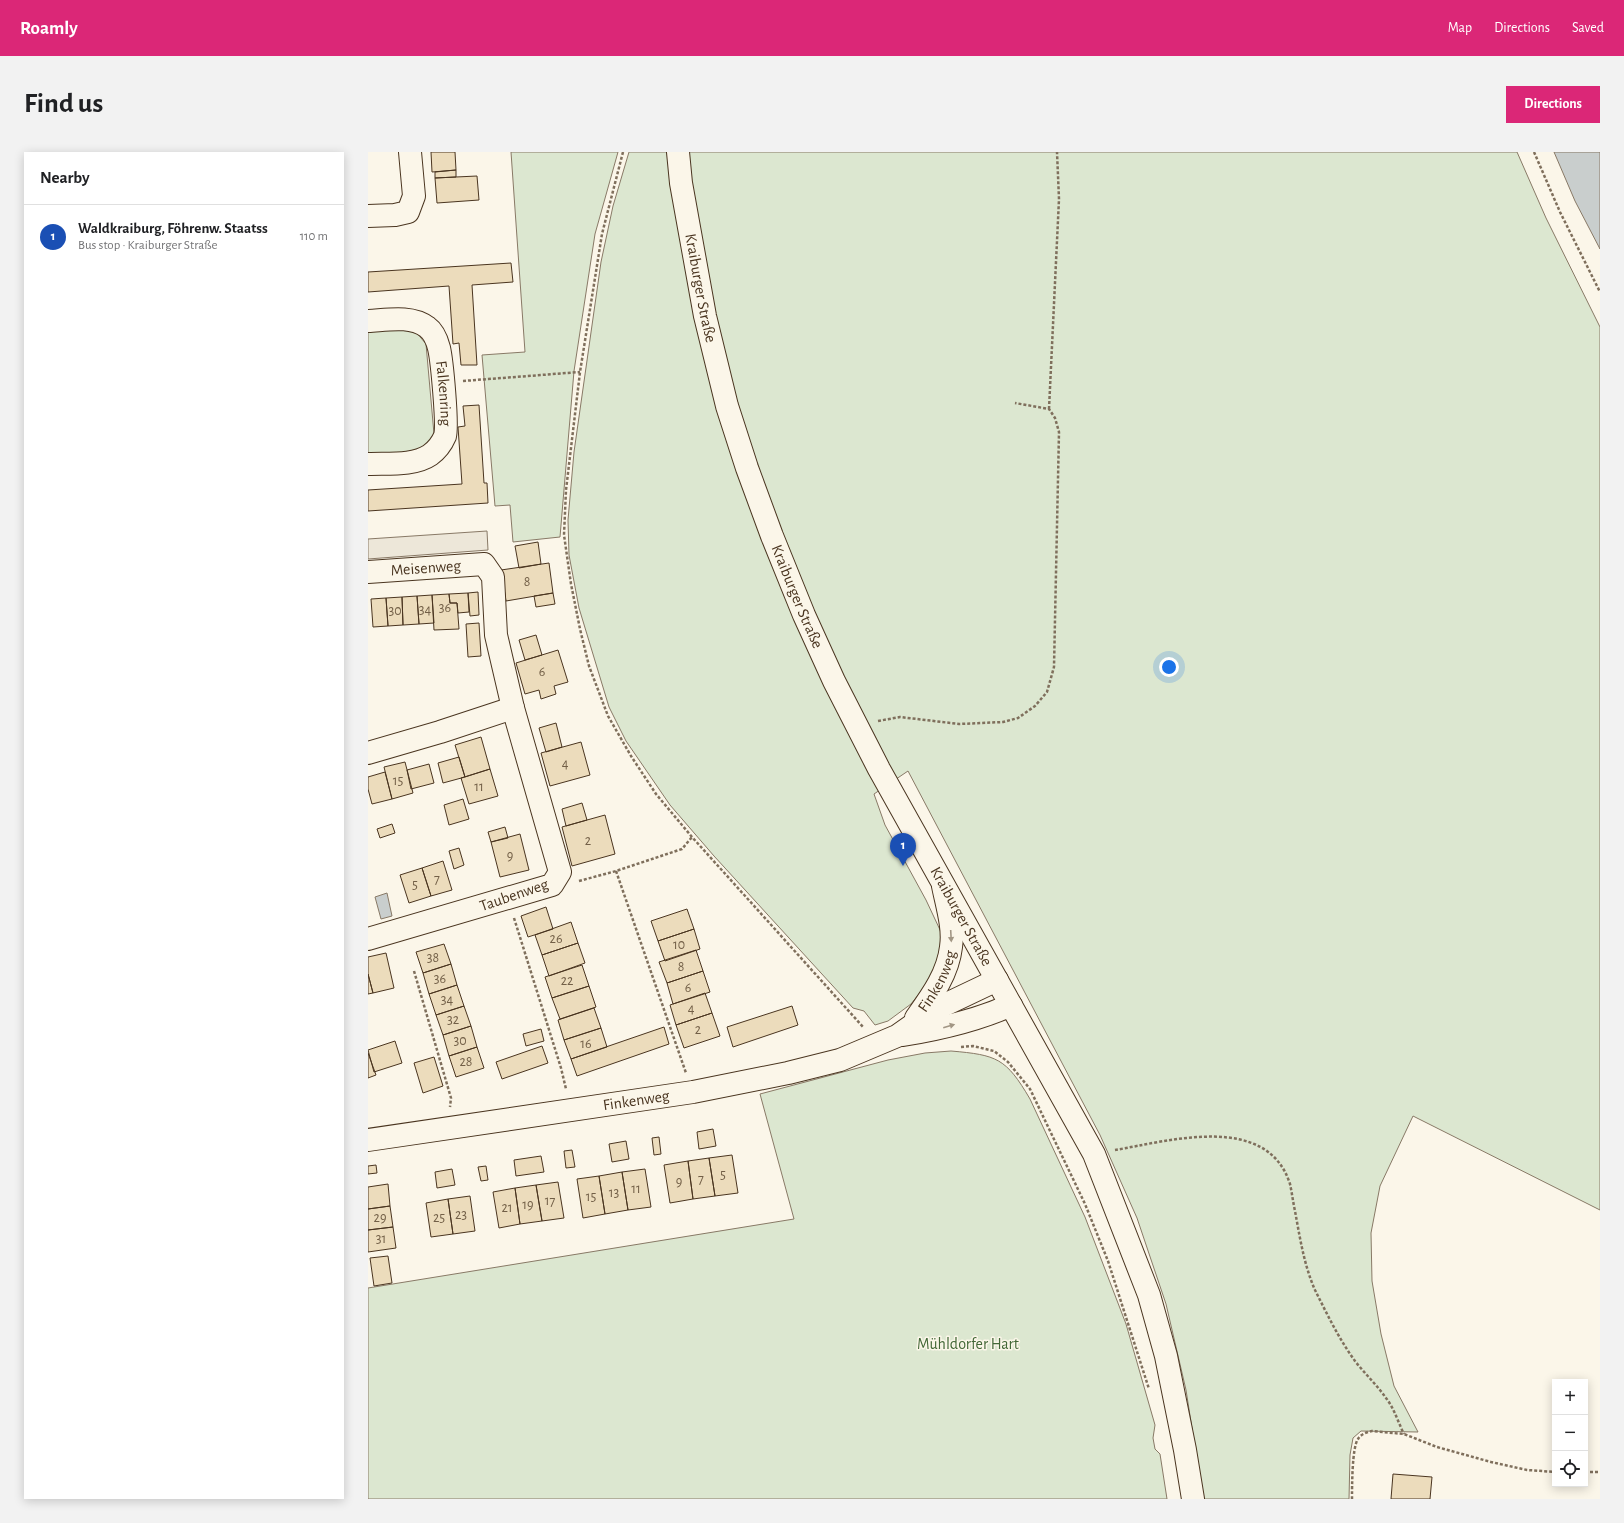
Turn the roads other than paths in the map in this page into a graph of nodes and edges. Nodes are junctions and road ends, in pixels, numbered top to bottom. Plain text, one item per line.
1 (410, 152) edge
2 (678, 152) edge
3 (368, 216) edge
4 (368, 321) edge
5 (368, 464) edge
6 (484, 564) joint
7 (368, 572) edge
8 (513, 708) junction
9 (368, 753) edge
10 (943, 883) junction
11 (368, 939) edge
12 (997, 980) junction
13 (1011, 1005) junction
14 (895, 1036) junction
15 (368, 1140) edge
16 (1193, 1499) edge

1 - 3 street
2 - 10 street, Kraiburger Straße
4 - 5 street, Falkenring
6 - 7 street, Meisenweg
6 - 8 street, Taubenweg
8 - 9 street
8 - 11 street, Taubenweg
10 - 12 street, Kraiburger Straße
10 -> 14 street, Finkenweg
12 - 13 street, Kraiburger Straße
12 - 14 street, Finkenweg
14 -> 13 street, Finkenweg
13 - 16 street, Kraiburger Straße
14 - 15 street, Finkenweg

